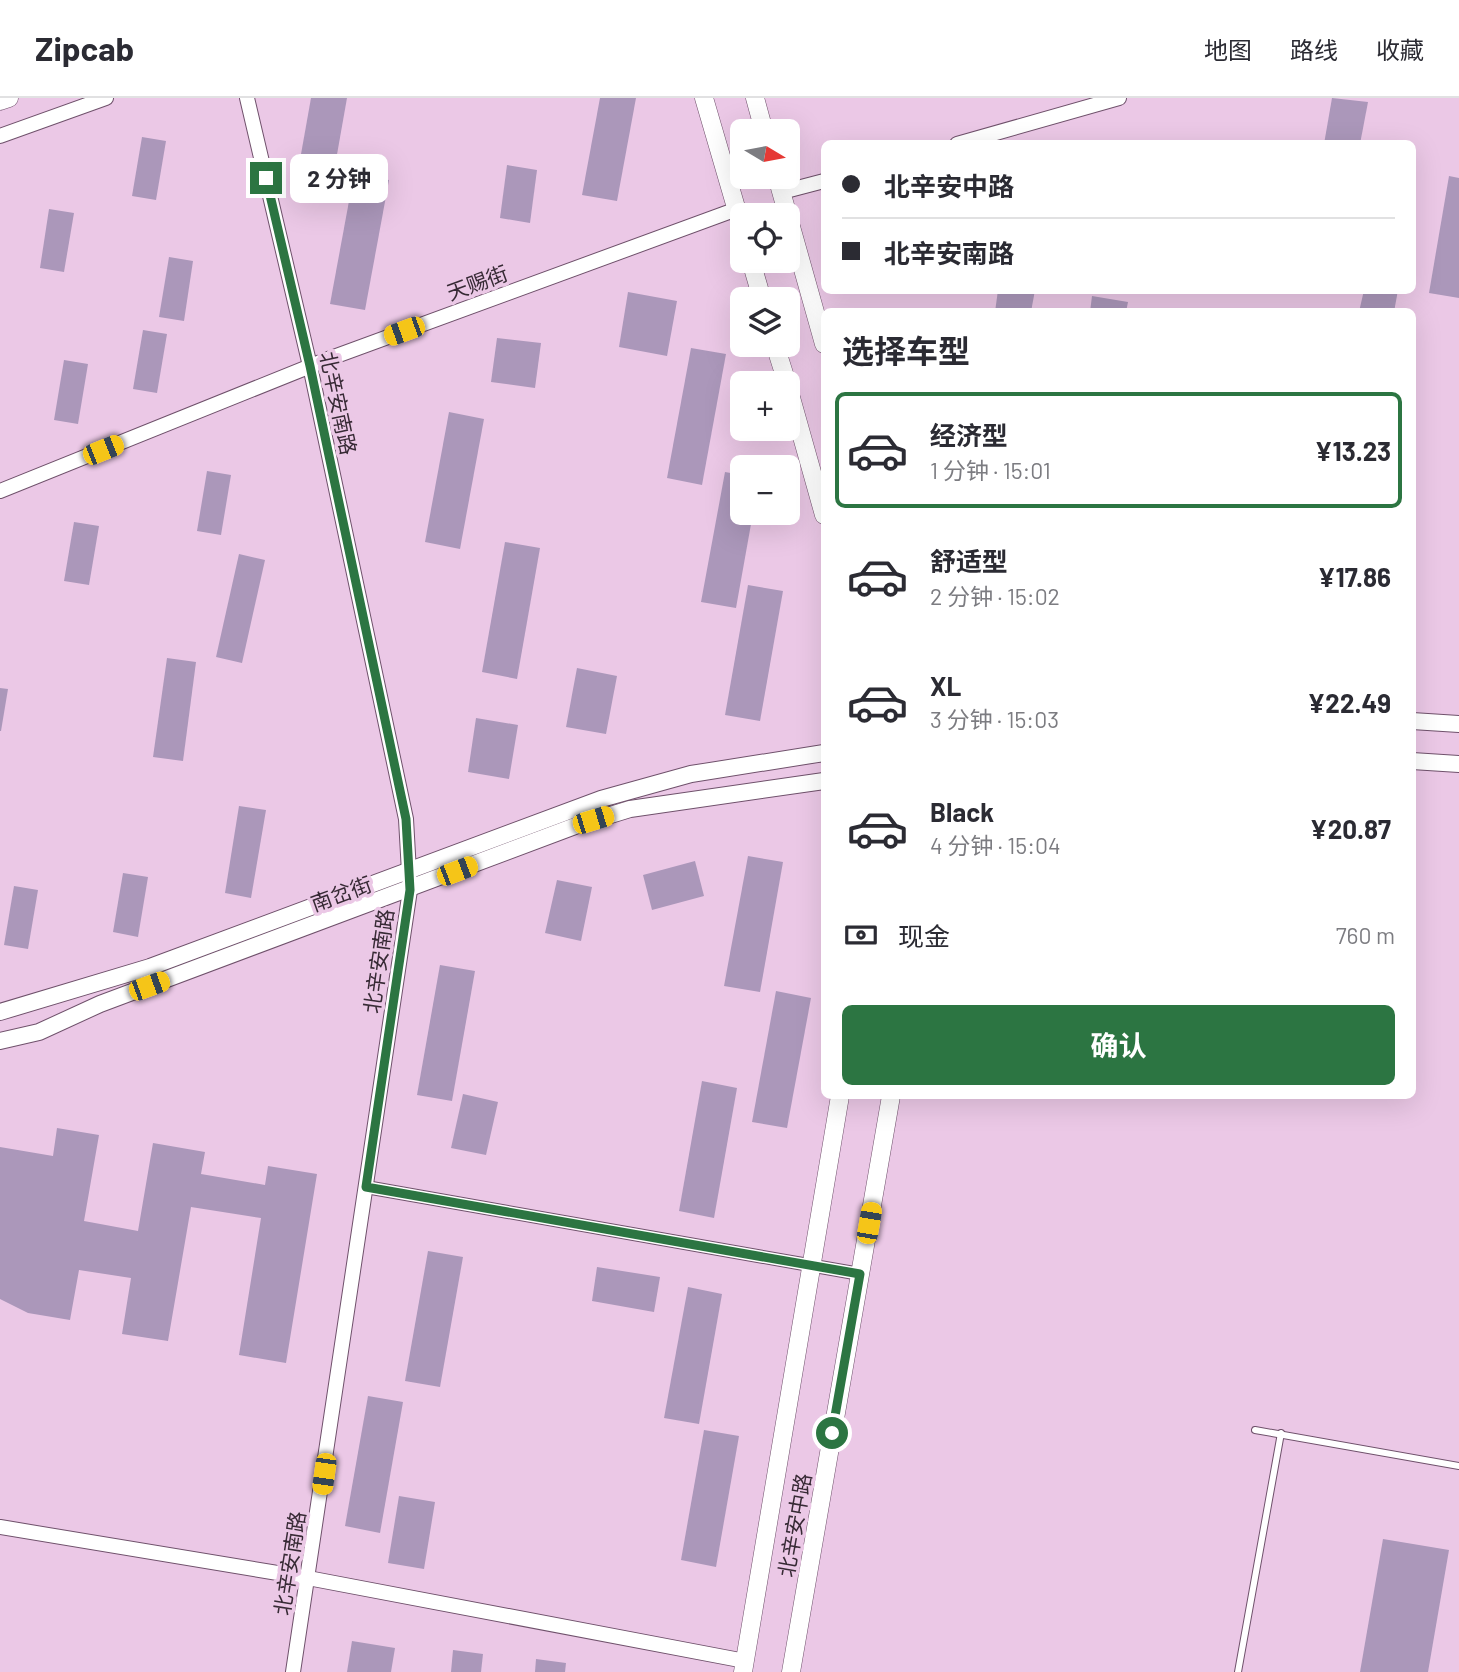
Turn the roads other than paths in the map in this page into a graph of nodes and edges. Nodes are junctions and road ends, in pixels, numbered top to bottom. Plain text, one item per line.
1 (9, 98) edge
2 (106, 98) edge
3 (247, 98) edge
4 (704, 98) edge
5 (755, 98) edge
6 (1119, 98) edge
7 (0, 101) edge
8 (761, 119) edge
9 (0, 136) edge
10 (971, 140) edge
11 (821, 181) edge
12 (800, 183) edge
13 (781, 189) edge
14 (735, 203) edge
15 (730, 212) edge
16 (821, 333) edge
17 (310, 366) junction
18 (800, 431) edge
19 (0, 491) edge
20 (821, 504) edge
21 (1416, 720) edge
22 (1459, 724) edge
23 (821, 753) edge
24 (1416, 761) edge
25 (1459, 764) edge
26 (821, 781) edge
27 (411, 869) junction
28 (410, 890) junction
29 (0, 1012) edge
30 (0, 1041) edge
31 (841, 1099) edge
32 (890, 1099) edge
33 (366, 1187) junction
34 (813, 1266) junction
35 (860, 1274) junction
36 (1255, 1430) dead end
37 (1281, 1433) junction
38 (1459, 1466) edge
39 (0, 1527) edge
40 (309, 1578) junction
41 (744, 1666) edge
42 (293, 1672) edge
43 (791, 1672) edge
44 (1238, 1672) edge

1 - 7 main road
2 - 9 street
3 - 17 street, 北辛安南路
4 - 14 main road
5 - 8 main road
6 - 10 street
11 - 12 street
13 - 16 main road
15 - 17 street, 天赐街
17 - 19 street, 天赐街
17 - 27 street, 北辛安南路
18 - 20 main road
21 - 22 main road
23 - 27 main road, 南岔街
24 - 25 main road
26 - 28 main road, 南岔街
27 - 28 street, 北辛安南路
27 - 29 main road, 南岔街
28 - 30 main road, 南岔街
28 - 33 street, 北辛安南路
31 - 34 main road, 北辛安中路
32 - 35 main road, 北辛安中路
33 - 34 street
33 - 40 street, 北辛安南路
34 - 35 street
34 - 41 main road, 北辛安中路
35 - 43 main road, 北辛安中路
36 - 37 lane
37 - 38 lane
37 - 44 lane
39 - 40 street
40 - 41 street
40 - 42 street, 北辛安南路

